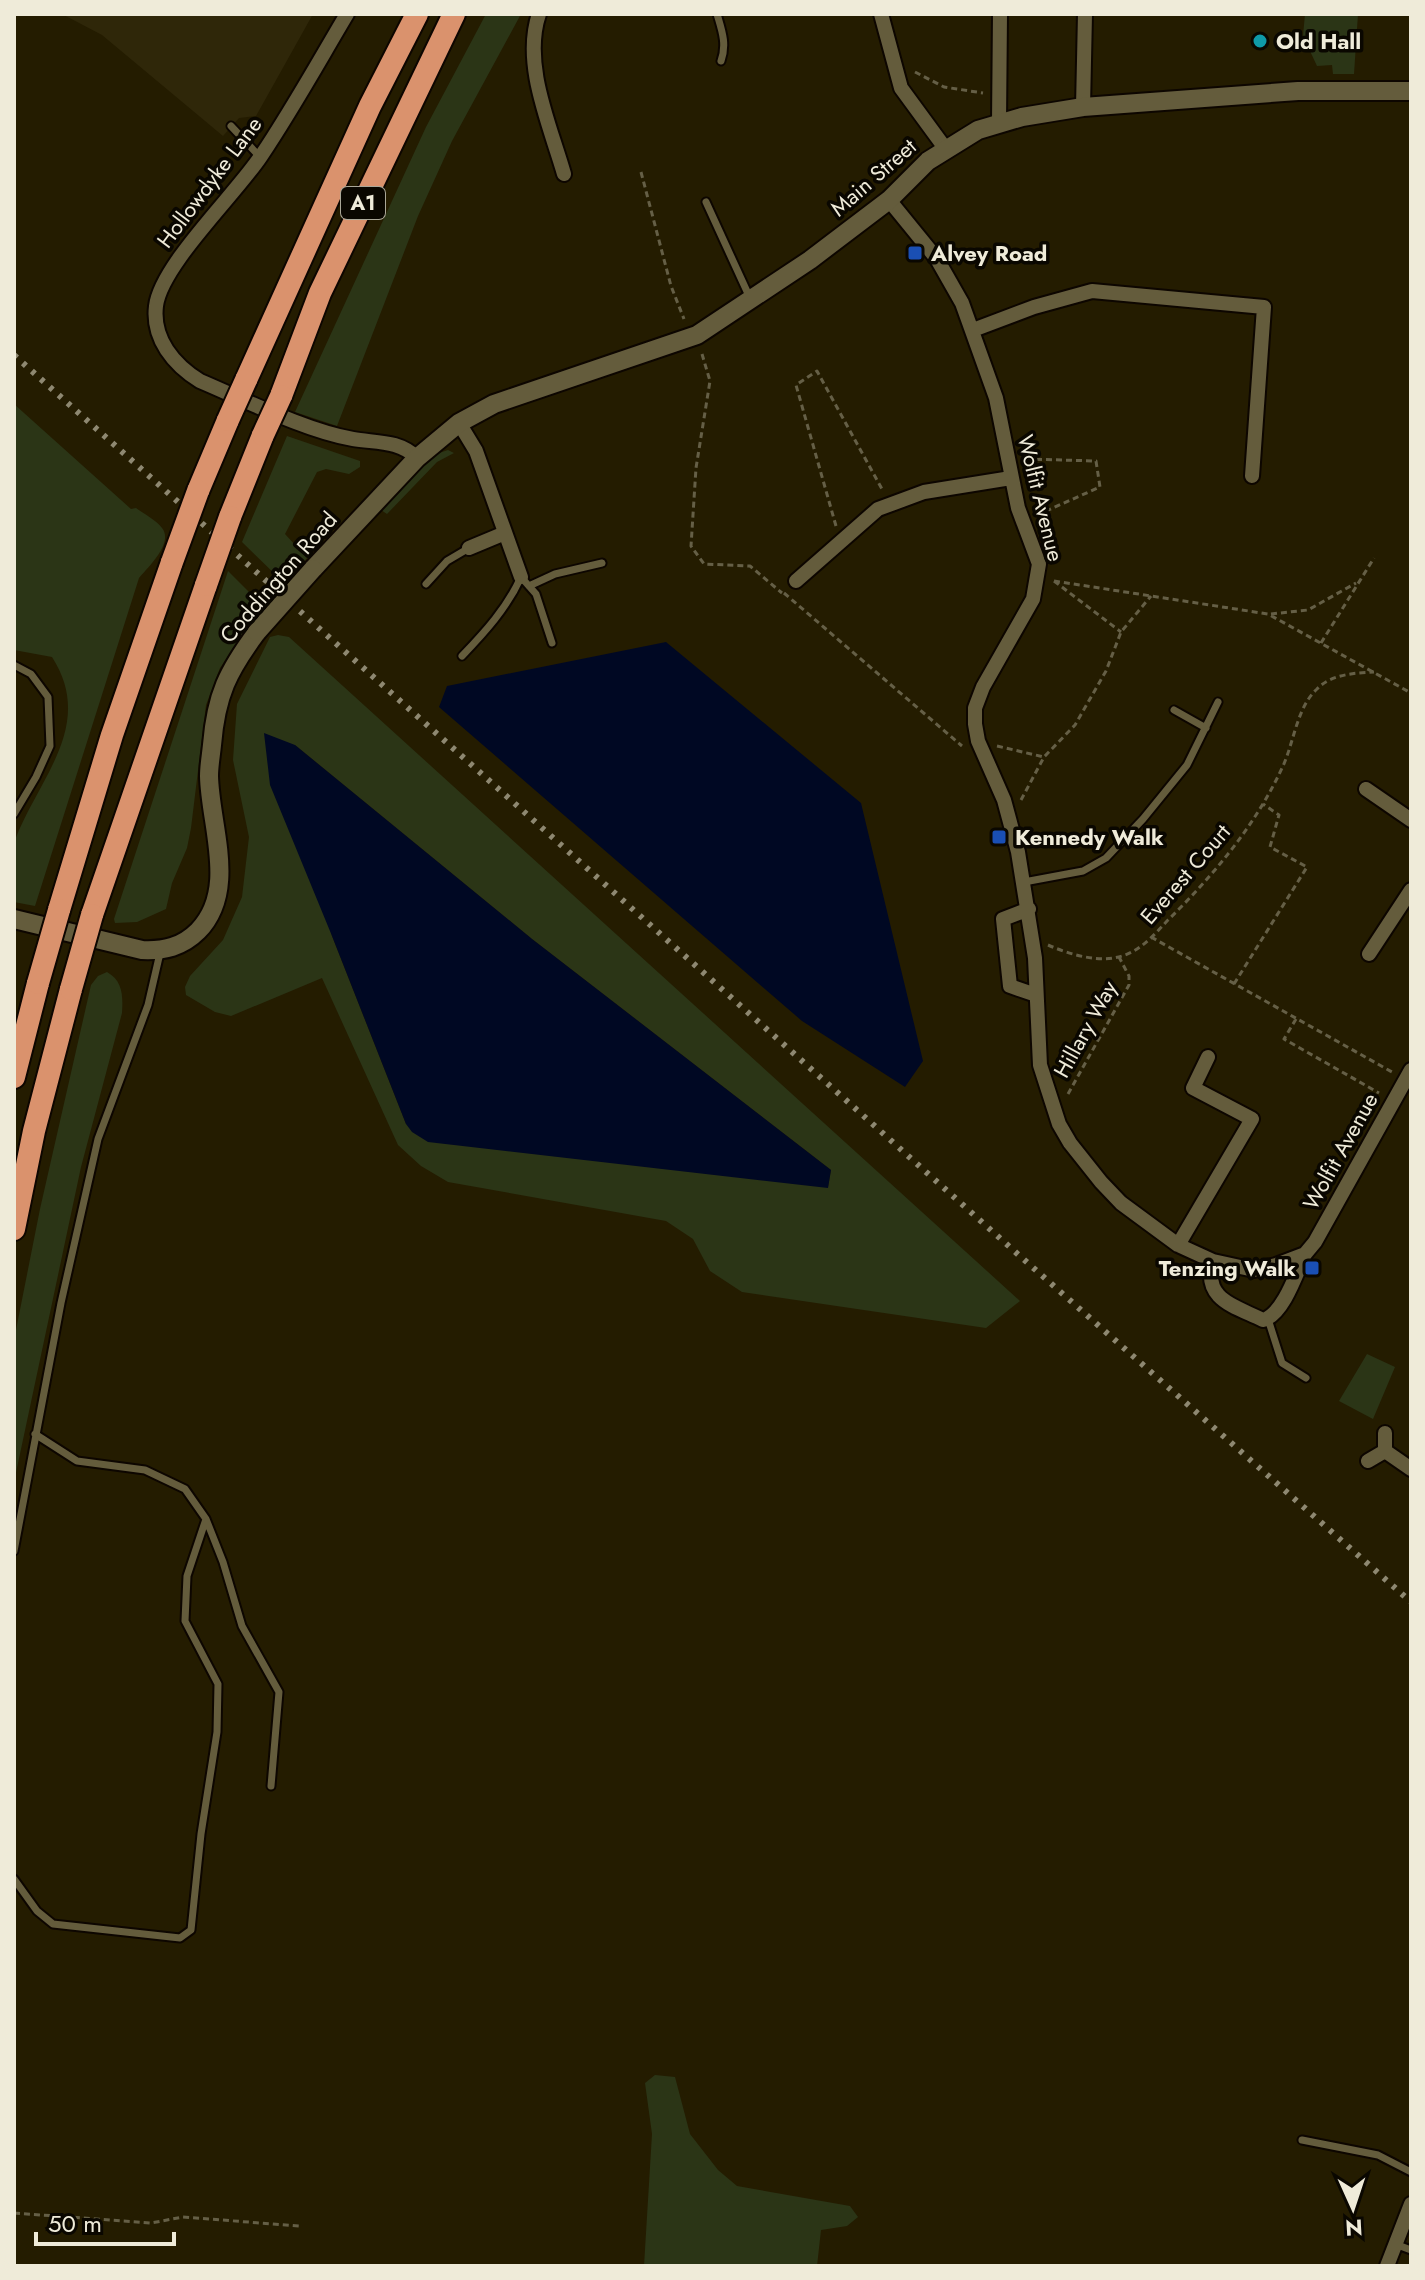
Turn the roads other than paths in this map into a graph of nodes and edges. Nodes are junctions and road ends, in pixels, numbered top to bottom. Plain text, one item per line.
1 (347, 14) edge
2 (417, 14) edge
3 (454, 14) edge
4 (539, 14) edge
5 (717, 14) edge
6 (881, 14) edge
7 (1000, 14) edge
8 (1085, 14) edge
9 (721, 61) dead end
10 (1411, 91) edge
11 (1083, 107) junction
12 (999, 122) junction
13 (231, 126) dead end
14 (945, 148) junction
15 (260, 158) junction
16 (564, 174) dead end
17 (889, 200) junction
18 (706, 202) dead end
19 (751, 300) junction
20 (973, 330) junction
21 (459, 423) junction
22 (417, 458) junction
23 (1252, 476) dead end
24 (1011, 478) junction
25 (505, 533) junction
26 (469, 548) joint
27 (602, 563) dead end
28 (796, 581) road end
29 (525, 582) junction
30 (426, 584) dead end
31 (552, 643) dead end
32 (462, 656) dead end
33 (14, 665) edge
34 (1218, 702) dead end
35 (1174, 710) dead end
36 (1206, 728) junction
37 (1366, 789) dead end
38 (14, 814) edge
39 (1411, 820) edge
40 (1024, 882) junction
41 (1411, 890) edge
42 (1029, 909) junction
43 (14, 919) edge
44 (161, 951) junction
45 (1369, 954) dead end
46 (1036, 995) junction
47 (1208, 1057) dead end
48 (1408, 1075) edge
49 (14, 1077) edge
50 (14, 1229) edge
51 (1178, 1245) junction
52 (1305, 1254) junction
53 (1213, 1261) junction
54 (1268, 1319) junction
55 (1306, 1378) dead end
56 (1385, 1433) dead end
57 (35, 1434) junction
58 (1385, 1451) junction
59 (1368, 1461) dead end
60 (1411, 1469) edge
61 (206, 1519) junction
62 (14, 1551) edge
63 (271, 1786) dead end
64 (14, 1879) edge
65 (1302, 2140) dead end
66 (1411, 2172) edge
67 (1411, 2204) edge
68 (1395, 2244) junction
69 (1411, 2250) edge
70 (1387, 2266) edge

1 - 15 street, Hollowdyke Lane
2 - 49 highway, A1, bridge
3 - 50 highway, A1, bridge
4 - 16 street
5 - 9 lane
6 - 14 street
7 - 12 street
8 - 11 street
10 - 11 street, Main Street
11 - 12 street, Main Street
12 - 14 street, Main Street
13 - 15 lane
14 - 17 street, Main Street
15 - 22 street, Hollowdyke Lane
17 - 19 street, Main Street
17 - 20 street, Wolfit Avenue
18 - 19 lane
19 - 21 street, Main Street
20 - 23 street
20 - 24 street, Wolfit Avenue
21 - 22 street, Main Street
21 - 25 street
22 - 44 street, Coddington Road, bridge
24 - 28 street
24 - 40 street, Wolfit Avenue
25 - 26 street
25 - 29 street
26 - 30 lane
27 - 29 lane
29 - 31 lane
29 - 32 lane
33 - 38 lane
34 - 36 lane
35 - 36 lane
36 - 40 lane
37 - 39 street
40 - 42 street, Wolfit Avenue
41 - 45 street
42 - 46 street, Wolfit Avenue
42 - 46 street
43 - 44 street
44 - 57 lane
46 - 51 street, Wolfit Avenue
47 - 51 street
48 - 52 street, Wolfit Avenue
51 - 53 street, Wolfit Avenue
52 - 53 street, Wolfit Avenue
52 - 54 street, Wolfit Avenue
53 - 54 street
54 - 55 lane
56 - 58 street
57 - 61 lane
57 - 62 lane
58 - 59 street
58 - 60 street
61 - 63 lane
61 - 64 lane
65 - 66 lane
67 - 68 street
68 - 69 lane
68 - 70 street

